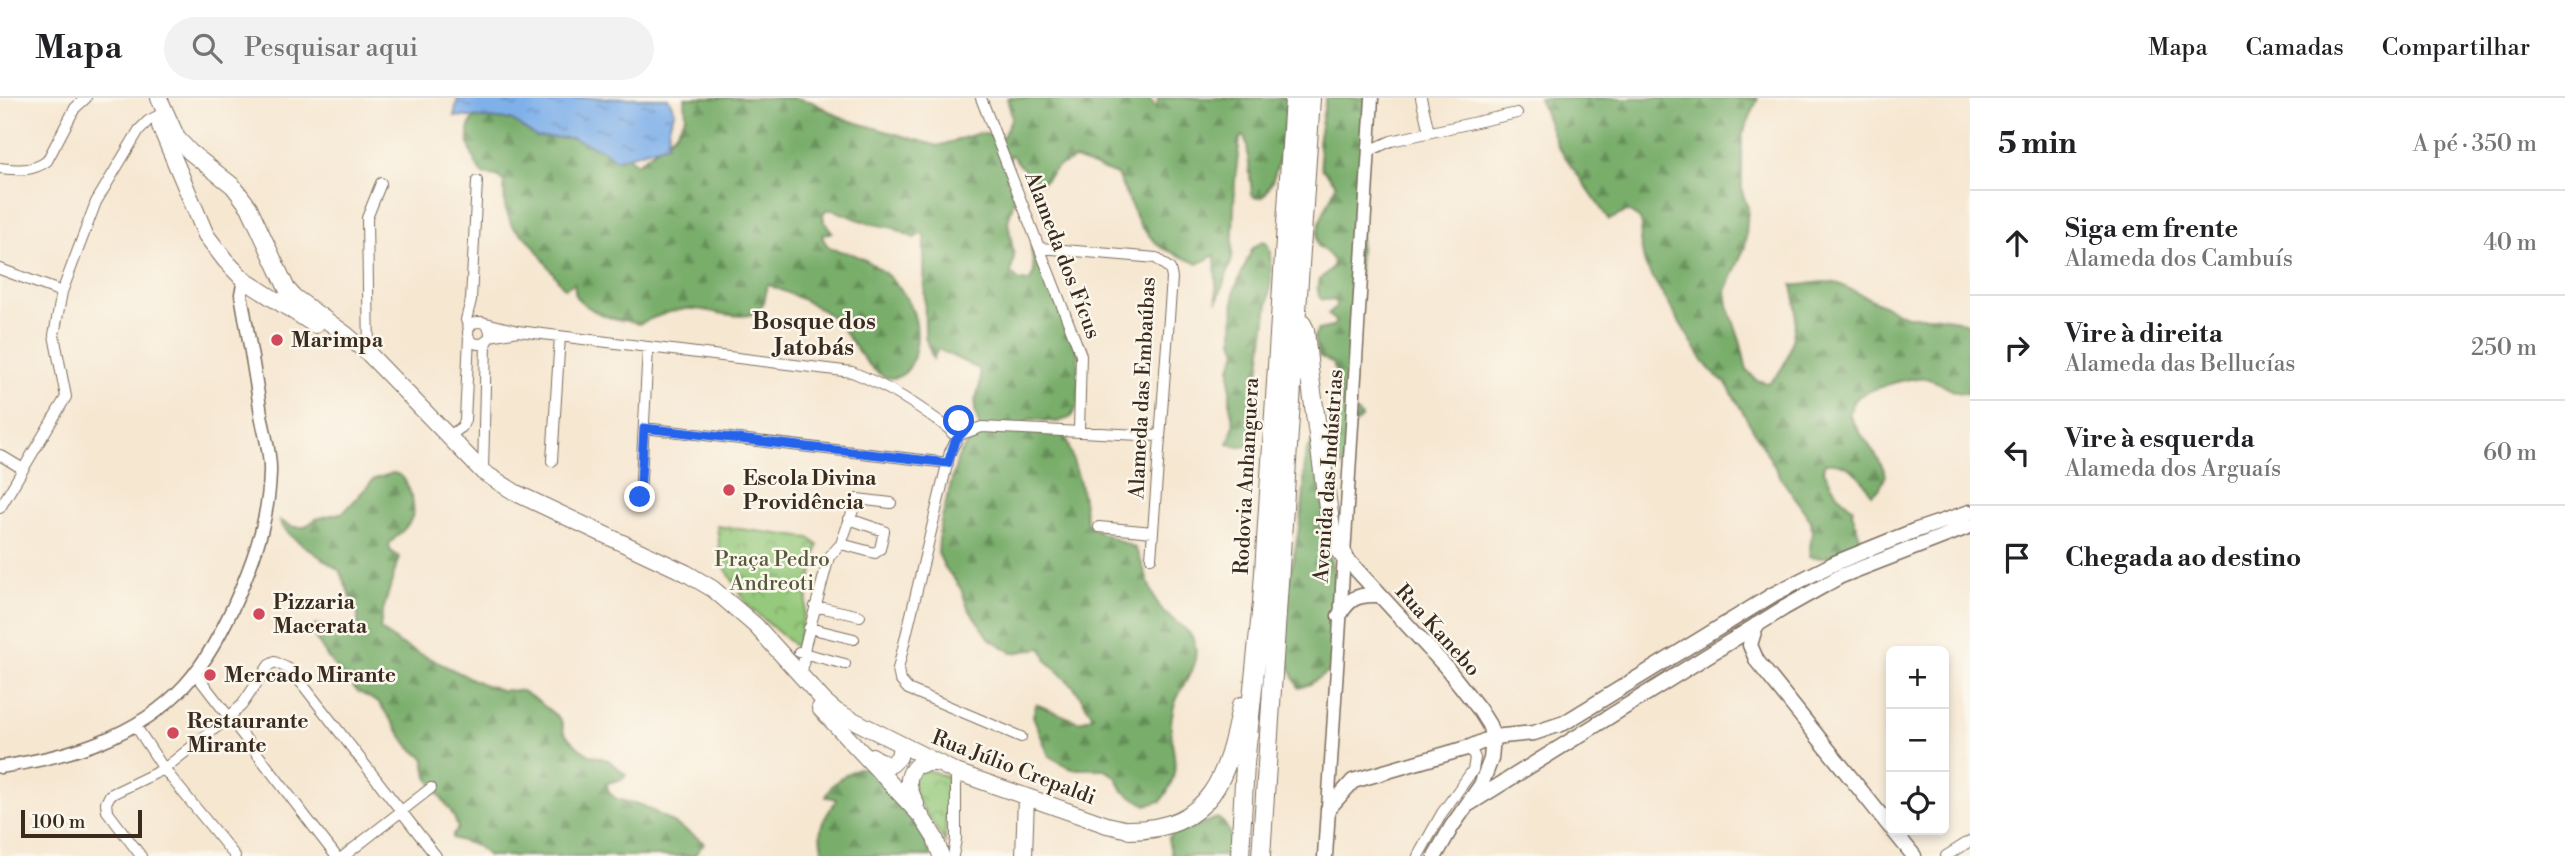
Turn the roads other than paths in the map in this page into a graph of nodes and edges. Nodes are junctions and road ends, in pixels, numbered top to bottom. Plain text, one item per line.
1 (86, 98) edge
2 (149, 98) edge
3 (981, 98) edge
4 (1294, 98) edge
5 (1311, 98) edge
6 (1372, 98) edge
7 (1421, 98) edge
8 (160, 109) edge
9 (1517, 113) dead end
10 (1429, 132) junction
11 (1369, 151) junction
12 (190, 152) junction
13 (175, 161) junction
14 (0, 168) edge
15 (477, 181) dead end
16 (381, 183) dead end
17 (1041, 248) junction
18 (0, 269) edge
19 (244, 280) junction
20 (62, 292) junction
21 (471, 300) junction
22 (1296, 313) junction
23 (480, 322) junction
24 (518, 331) junction
25 (469, 332) junction
26 (559, 336) junction
27 (488, 339) junction
28 (648, 348) junction
29 (369, 354) junction
30 (466, 387) junction
31 (485, 388) junction
32 (644, 428) junction
33 (956, 429) junction
34 (1079, 431) junction
35 (449, 436) junction
36 (1160, 436) junction
37 (0, 455) edge
38 (552, 461) dead end
39 (948, 463) junction
40 (23, 469) junction
41 (483, 472) junction
42 (640, 497) dead end
43 (891, 503) dead end
44 (0, 508) edge
45 (1970, 512) edge
46 (849, 519) junction
47 (1970, 526) edge
48 (1099, 527) dead end
49 (1153, 532) junction
50 (841, 544) junction
51 (1344, 556) junction
52 (1151, 558) dead end
53 (1774, 594) junction
54 (1378, 595) junction
55 (1262, 604) junction
56 (815, 606) junction
57 (1784, 608) junction
58 (860, 616) dead end
59 (1339, 616) junction
60 (1756, 625) junction
61 (809, 628) junction
62 (854, 639) dead end
63 (1721, 647) junction
64 (799, 653) junction
65 (1676, 655) junction
66 (1757, 661) junction
67 (845, 664) dead end
68 (1685, 669) junction
69 (195, 673) junction
70 (228, 718) junction
71 (841, 721) junction
72 (135, 725) junction
73 (1021, 737) dead end
74 (1493, 737) junction
75 (901, 745) junction
76 (1470, 747) junction
77 (934, 762) junction
78 (0, 767) edge
79 (164, 769) junction
80 (956, 772) junction
81 (431, 788) dead end
82 (1026, 797) junction
83 (1469, 804) junction
84 (1328, 809) junction
85 (400, 812) junction
86 (921, 816) junction
87 (1886, 822) edge
88 (1129, 830) joint
89 (1897, 835) edge
90 (1970, 841) edge
91 (141, 856) edge
92 (235, 856) edge
93 (336, 856) edge
94 (344, 856) edge
95 (436, 856) edge
96 (941, 856) edge
97 (953, 856) edge
98 (1024, 856) edge
99 (1240, 856) edge
100 (1261, 856) edge
101 (1325, 856) edge
102 (1418, 856) edge
103 (1435, 856) edge
104 (1914, 856) edge
105 (1946, 856) edge

1 - 14 street
2 - 8 main road
3 - 17 street, Alameda dos Fícus
4 - 55 highway, Rodovia Anhanguera
5 - 22 highway, Rodovia Anhanguera
6 - 11 street, Avenida das Indústrias
7 - 10 street
8 - 12 main road
8 - 13 main road
8 - 20 street
9 - 10 street
10 - 11 street
11 - 51 street, Avenida das Indústrias
12 - 13 main road
12 - 29 main road
13 - 19 main road
15 - 21 street
16 - 29 street
17 - 34 street, Alameda dos Fícus
17 - 36 street, Alameda das Embaúbas
18 - 20 street
19 - 69 street
19 - 71 main road
20 - 40 street
21 - 23 street
21 - 25 street
22 - 51 highway
22 - 100 highway, Rodovia Anhanguera
23 - 24 street
23 - 25 street
23 - 27 street
24 - 26 street
24 - 27 street
25 - 27 street
25 - 30 street
26 - 28 street
26 - 38 street
27 - 31 street
28 - 32 street
28 - 33 street
29 - 35 main road
30 - 31 street
30 - 35 street
31 - 41 street
32 - 39 street
32 - 42 street
33 - 34 street
33 - 39 street
34 - 36 street
35 - 41 main road
36 - 49 street, Alameda das Embaúbas
37 - 40 street
39 - 73 street
40 - 44 street
41 - 64 main road
43 - 46 street
45 - 53 main road
46 - 50 street
46 - 50 street
47 - 57 main road
48 - 49 street
49 - 52 street, Alameda das Embaúbas
50 - 56 street
51 - 54 main road, Rua Kanebo
51 - 59 street, Avenida das Indústrias
53 - 57 main road
53 - 65 main road
54 - 59 main road
54 - 74 main road, Rua Kanebo
55 - 88 highway
55 - 99 highway, Rodovia Anhanguera
56 - 58 street
56 - 61 street
57 - 60 main road
59 - 84 street, Avenida das Indústrias
60 - 63 main road
60 - 66 main road
61 - 62 street
61 - 64 street
63 - 66 main road
63 - 68 main road
64 - 67 street
64 - 71 main road
65 - 68 main road
65 - 74 main road
66 - 87 main road
68 - 83 main road
69 - 70 street
69 - 72 street
70 - 79 street
70 - 85 street
70 - 93 street
71 - 75 main road, Rua Júlio Crepaldi
71 - 75 main road
71 - 86 main road
72 - 78 street
72 - 79 street
74 - 76 main road
74 - 83 main road
75 - 77 main road, Rua Júlio Crepaldi
76 - 84 main road
76 - 102 street
77 - 80 main road, Rua Júlio Crepaldi
77 - 86 main road
79 - 91 street
79 - 92 street
80 - 82 main road, Rua Júlio Crepaldi
80 - 97 street
81 - 85 street
82 - 88 main road, Rua Júlio Crepaldi
82 - 98 main road
83 - 103 main road
84 - 101 main road, Avenida das Indústrias
85 - 94 street
85 - 95 street
86 - 96 main road
89 - 104 main road
90 - 105 street

